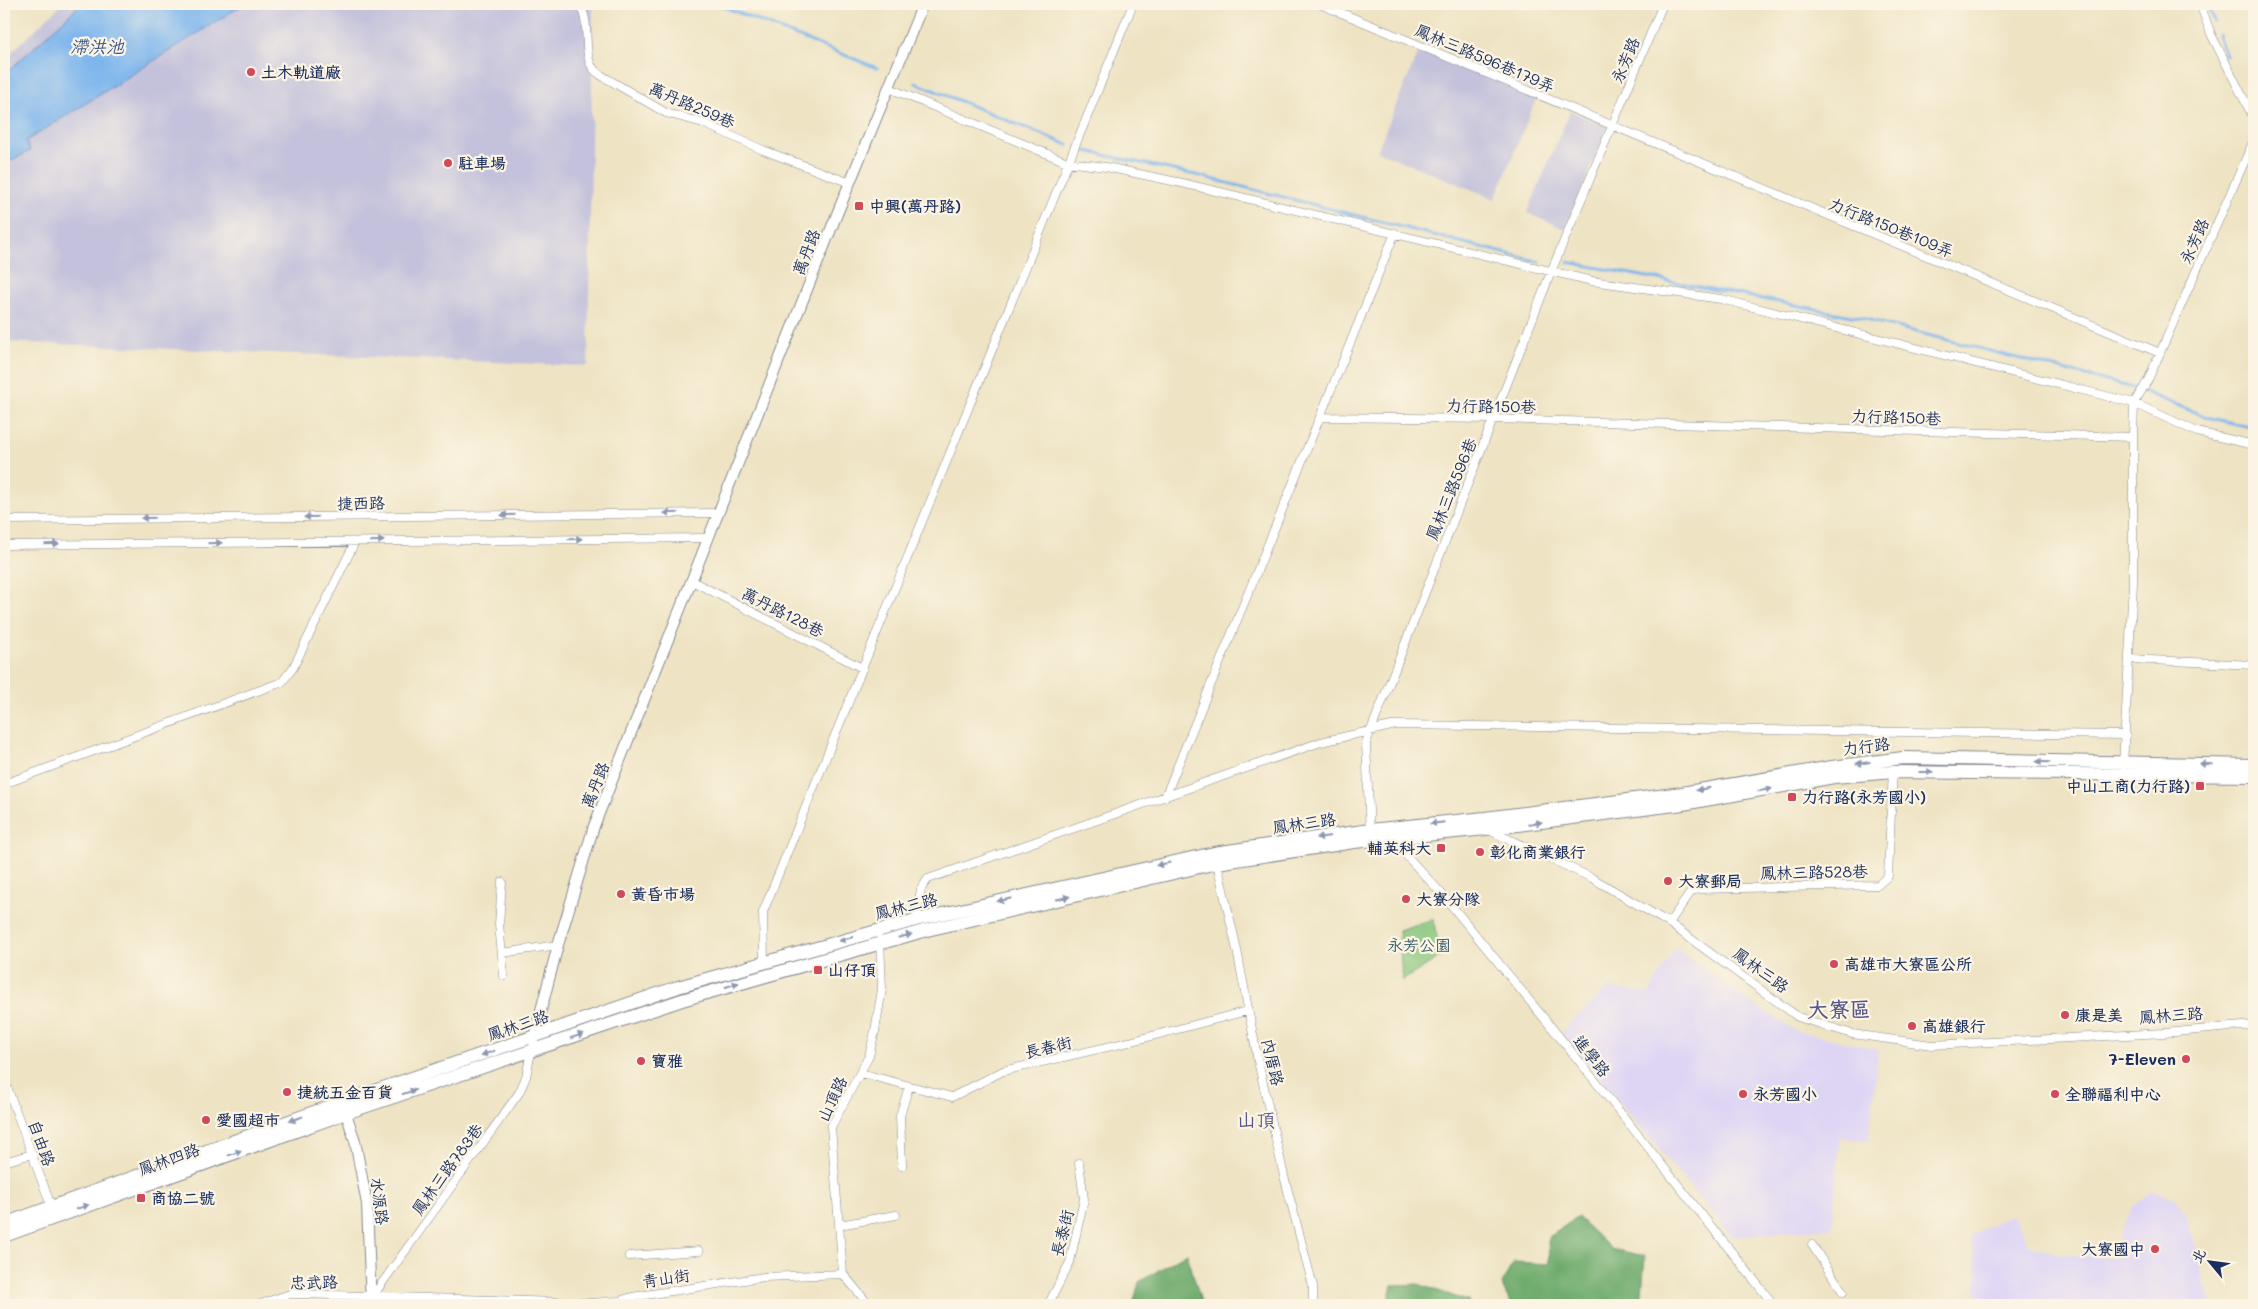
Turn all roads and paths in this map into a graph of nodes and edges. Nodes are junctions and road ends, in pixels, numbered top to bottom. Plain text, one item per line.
1 (579, 4) edge
2 (923, 4) edge
3 (1133, 4) edge
4 (1320, 4) edge
5 (1663, 4) edge
6 (2200, 4) edge
7 (889, 88) junction
8 (2254, 119) edge
9 (1612, 126) junction
10 (2254, 140) edge
11 (1068, 162) junction
12 (850, 183) junction
13 (1395, 233) junction
14 (1551, 272) junction
15 (2160, 353) junction
16 (2134, 403) junction
17 (1321, 417) junction
18 (1494, 419) junction
19 (2133, 437) junction
20 (2254, 445) edge
21 (720, 513) junction
22 (4, 520) edge
23 (709, 538) junction
24 (355, 542) junction
25 (4, 545) edge
26 (692, 581) junction
27 (2130, 659) junction
28 (2254, 665) edge
29 (862, 668) junction
30 (1371, 730) junction
31 (2126, 736) junction
32 (2254, 765) edge
33 (1893, 766) junction
34 (2123, 769) junction
35 (2254, 776) edge
36 (4, 784) edge
37 (1165, 797) junction
38 (1486, 823) junction
39 (1389, 833) junction
40 (1370, 835) junction
41 (1216, 858) junction
42 (502, 882) dead end
43 (916, 920) junction
44 (1669, 922) junction
45 (879, 936) junction
46 (558, 945) junction
47 (502, 953) junction
48 (764, 962) junction
49 (504, 976) dead end
50 (1247, 1011) junction
51 (2254, 1025) edge
52 (534, 1037) junction
53 (531, 1052) junction
54 (860, 1073) junction
55 (4, 1079) edge
56 (909, 1086) junction
57 (344, 1108) junction
58 (32, 1154) junction
59 (4, 1162) edge
60 (1079, 1163) dead end
61 (902, 1166) dead end
62 (53, 1212) junction
63 (896, 1215) dead end
64 (4, 1224) edge
65 (839, 1225) junction
66 (4, 1236) edge
67 (1812, 1246) dead end
68 (699, 1251) dead end
69 (629, 1256) dead end
70 (843, 1274) junction
71 (1842, 1292) dead end
72 (372, 1301) edge
73 (258, 1305) edge
74 (869, 1305) edge
75 (1048, 1305) edge
76 (1313, 1305) edge
77 (1774, 1305) edge

1 - 12 street, 萬丹路259巷
2 - 7 street, 萬丹路
3 - 11 street
4 - 9 street, 鳳林三路596巷179弄
5 - 9 street, 永芳路
6 - 8 street
7 - 11 street
7 - 12 street, 萬丹路
9 - 14 street, 鳳林三路596巷
9 - 15 street, 力行路150巷109弄
10 - 15 street, 永芳路
11 - 13 street
11 - 29 street
12 - 21 street, 萬丹路
13 - 14 street
13 - 17 street
14 - 16 street
14 - 18 street, 鳳林三路596巷
15 - 16 street
16 - 19 street
16 - 20 street
17 - 18 street, 力行路150巷
17 - 37 street
18 - 19 street, 力行路150巷
18 - 30 street, 鳳林三路596巷
19 - 27 street
21 -> 22 street, 捷西路
21 - 23 street, 萬丹路
24 -> 23 street
23 - 26 street, 萬丹路
25 -> 24 street
24 - 36 street
26 - 29 street, 萬丹路128巷
26 - 46 street, 萬丹路
27 - 28 street
27 - 31 street
29 - 48 street
30 - 31 street
30 - 37 street
30 - 40 street, 鳳林三路596巷
31 - 34 street
32 -> 34 main road, 力行路
33 - 34 main road, 力行路
33 - 38 main road, 力行路
33 - 44 street, 鳳林三路528巷
34 - 35 main road, 力行路
37 - 43 street
38 - 39 main road, 鳳林三路
38 - 44 street, 鳳林三路
39 - 40 main road, 鳳林三路
39 - 77 street, 進學路
40 - 41 main road, 鳳林三路
41 -> 43 main road, 鳳林三路
45 -> 41 main road, 鳳林三路
41 - 50 street, 內厝路
42 - 47 street
43 - 45 main road, 鳳林三路
44 - 51 street, 鳳林三路
45 -> 48 main road, 鳳林三路
53 -> 45 main road, 鳳林三路
45 - 54 street, 山頂路
46 - 47 street
46 - 52 street, 萬丹路
47 - 49 street
48 - 52 main road, 鳳林三路
50 - 56 street, 長春街
50 - 76 street, 內厝路
52 - 53 street, 萬丹路
52 -> 57 main road, 鳳林三路
57 -> 53 main road, 鳳林三路
53 - 72 street, 鳳林三路783巷
54 - 56 street, 長春街
54 - 65 street, 山頂路
55 - 58 street, 自由路
56 - 61 street
57 - 62 main road, 鳳林四路
57 - 72 street, 水源路
58 - 59 street
58 - 62 street, 自由路
60 - 75 street, 長泰街
62 - 64 main road, 鳳林四路
62 - 66 main road, 鳳林四路
63 - 65 street
65 - 70 street, 山頂路
67 - 71 street
68 - 69 street
70 - 72 street, 青山街
70 - 74 street
72 - 73 street, 忠武路

